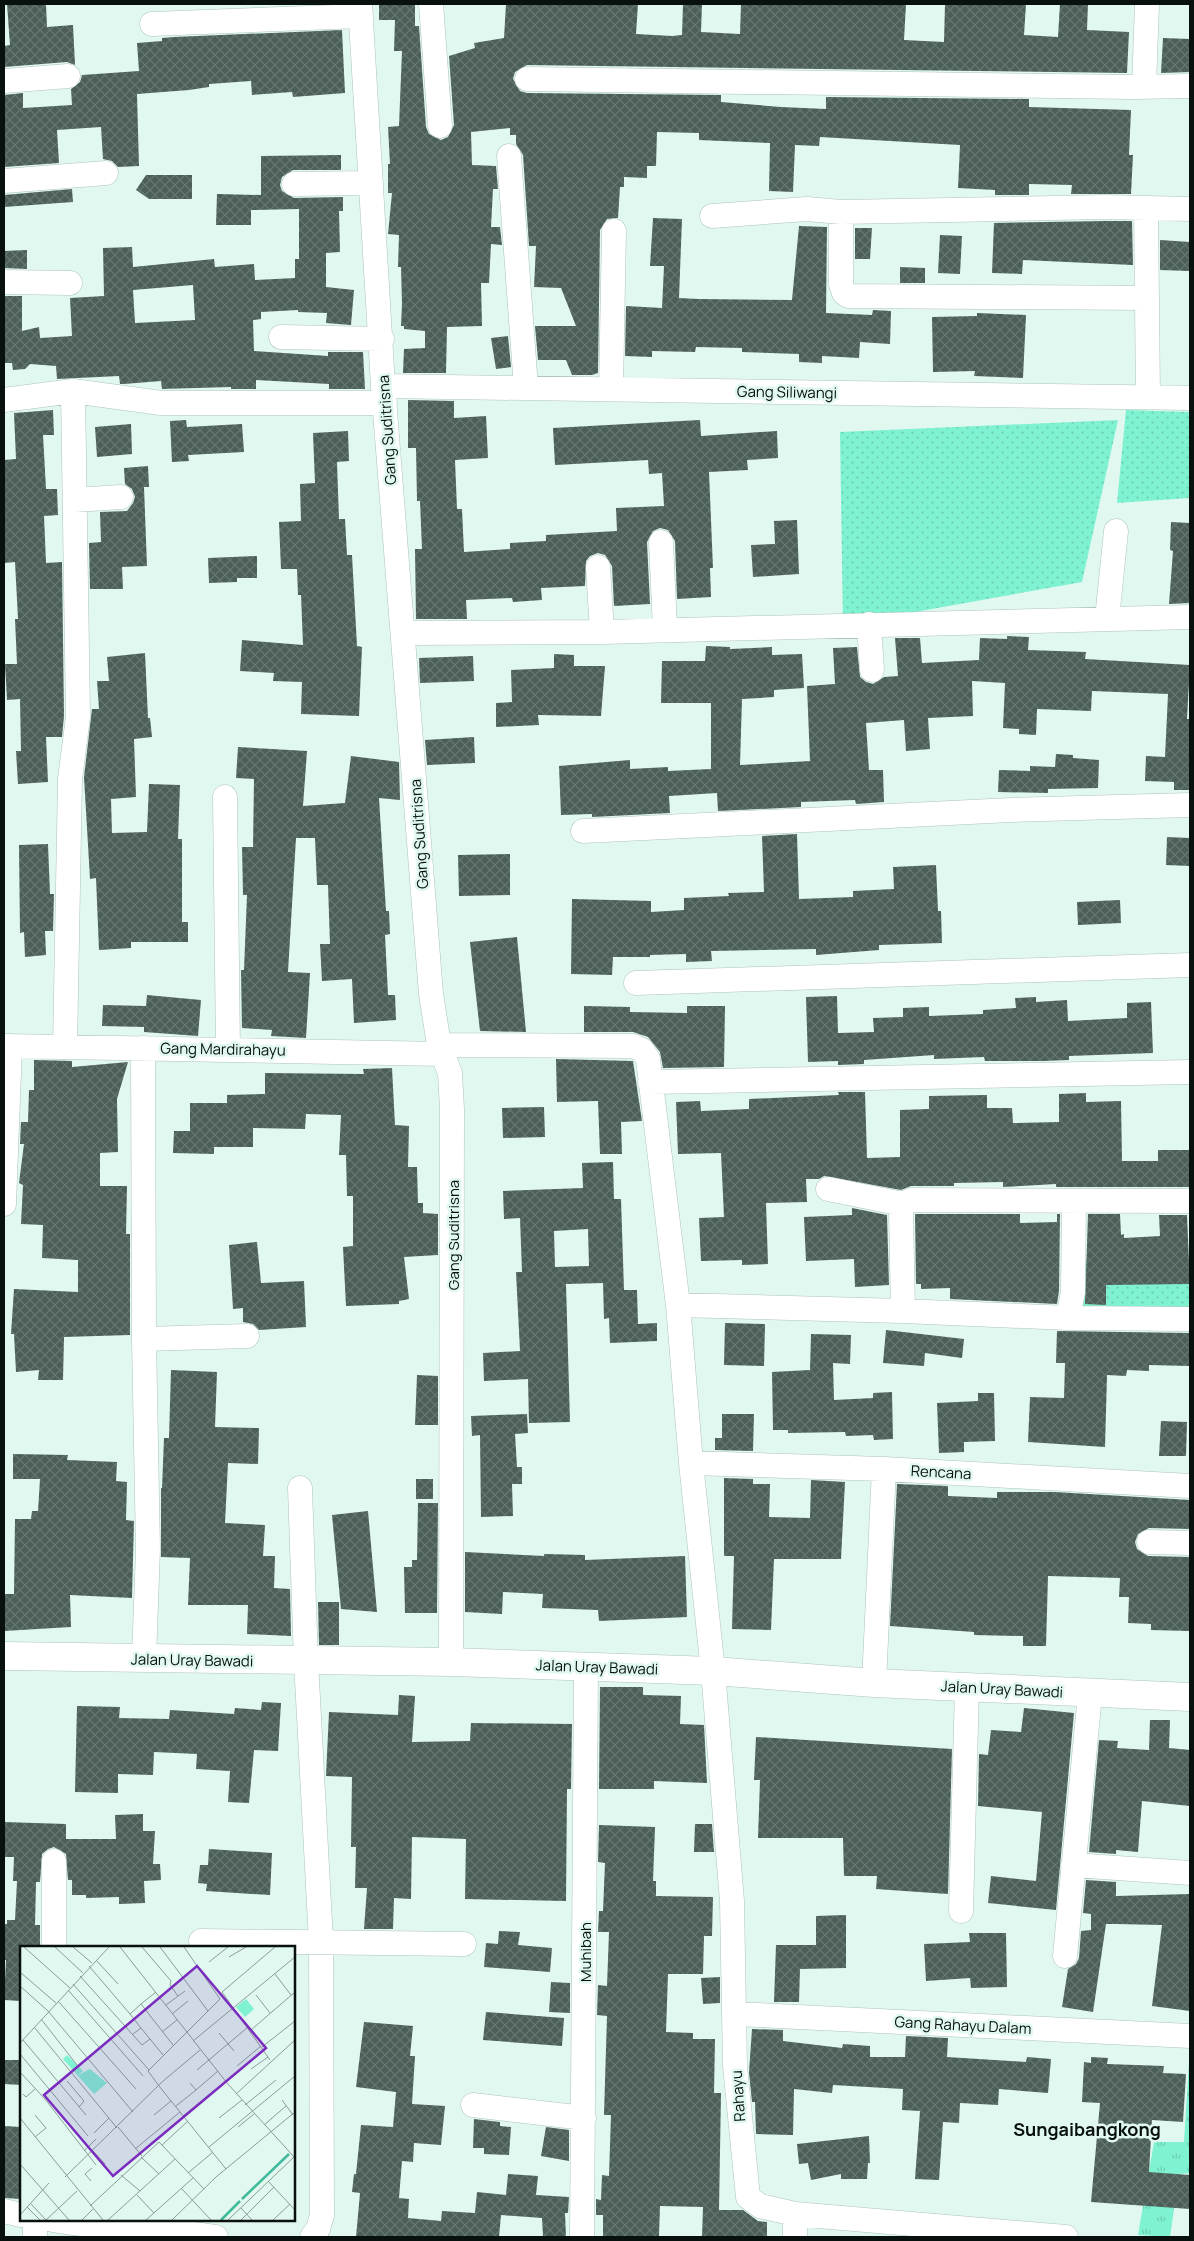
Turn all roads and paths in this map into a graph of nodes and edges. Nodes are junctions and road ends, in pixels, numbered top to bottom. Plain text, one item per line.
1 (431, 4) edge
2 (1147, 4) edge
3 (360, 10) edge
4 (152, 24) dead end
5 (68, 76) dead end
6 (527, 79) dead end
7 (4, 81) edge
8 (1190, 86) edge
9 (1144, 87) junction
10 (440, 126) dead end
11 (509, 156) dead end
12 (106, 173) dead end
13 (4, 180) edge
14 (372, 183) junction
15 (294, 184) dead end
16 (1146, 209) junction
17 (1190, 209) edge
18 (841, 212) junction
19 (712, 216) dead end
20 (614, 231) dead end
21 (4, 282) edge
22 (70, 282) dead end
23 (1147, 298) junction
24 (281, 337) dead end
25 (382, 338) junction
26 (526, 388) junction
27 (611, 389) junction
28 (73, 391) junction
29 (384, 394) junction
30 (1148, 397) junction
31 (1190, 398) edge
32 (4, 400) edge
33 (121, 497) dead end
34 (75, 500) junction
35 (1116, 531) dead end
36 (660, 542) dead end
37 (598, 566) dead end
38 (1190, 617) edge
39 (1107, 620) junction
40 (869, 624) junction
41 (665, 629) junction
42 (602, 632) junction
43 (404, 633) junction
44 (872, 670) dead end
45 (225, 797) dead end
46 (1190, 805) edge
47 (583, 831) dead end
48 (1190, 965) edge
49 (636, 984) dead end
50 (7, 1046) edge
51 (65, 1047) junction
52 (143, 1048) junction
53 (228, 1049) junction
54 (440, 1050) junction
55 (1190, 1072) edge
56 (650, 1082) junction
57 (828, 1189) dead end
58 (1190, 1201) edge
59 (1074, 1202) junction
60 (4, 1204) edge
61 (903, 1204) junction
62 (678, 1305) junction
63 (903, 1311) junction
64 (1068, 1318) junction
65 (1190, 1320) edge
66 (247, 1336) dead end
67 (144, 1339) junction
68 (691, 1463) junction
69 (884, 1469) junction
70 (1190, 1486) edge
71 (300, 1488) dead end
72 (1149, 1542) dead end
73 (1190, 1543) edge
74 (4, 1656) edge
75 (144, 1659) junction
76 (306, 1662) junction
77 (451, 1662) junction
78 (586, 1667) junction
79 (713, 1671) junction
80 (874, 1683) junction
81 (967, 1688) junction
82 (1090, 1694) junction
83 (1190, 1697) edge
84 (54, 1861) dead end
85 (1073, 1866) junction
86 (1190, 1873) edge
87 (961, 1911) dead end
88 (201, 1941) dead end
89 (321, 1942) junction
90 (464, 1944) dead end
91 (54, 1946) edge
92 (1065, 1956) dead end
93 (736, 2014) junction
94 (1190, 2036) edge
95 (473, 2106) dead end
96 (584, 2118) junction
97 (4, 2211) edge
98 (795, 2214) junction
99 (20, 2215) edge
100 (36, 2221) edge
101 (59, 2221) edge
102 (161, 2226) edge
103 (35, 2237) edge
104 (216, 2237) edge
105 (312, 2237) edge
106 (582, 2237) edge
107 (795, 2237) edge
108 (1066, 2237) edge

1 - 10 street
2 - 9 street
3 - 4 street
3 - 14 street, Gang Suditrisna
5 - 7 street
6 - 9 street
8 - 9 street
11 - 26 street
12 - 13 street
14 - 15 street
14 - 25 street, Gang Suditrisna
16 - 17 street
16 - 18 street
16 - 23 street
18 - 19 street
18 - 23 street
20 - 27 street
21 - 22 street
23 - 30 street
24 - 25 street
25 - 29 street, Gang Suditrisna
26 - 27 street, Gang Siliwangi
26 - 29 street, Gang Siliwangi
27 - 30 street, Gang Siliwangi
28 - 29 street, Gang Siliwangi
28 - 32 street, Gang Siliwangi
28 - 34 street
29 - 43 street, Gang Suditrisna
30 - 31 street, Gang Siliwangi
33 - 34 street
34 - 51 street
35 - 39 street
36 - 41 street
37 - 42 street
38 - 39 street
39 - 40 street
40 - 41 street
40 - 44 street
41 - 42 street
42 - 43 street
43 - 54 street, Gang Suditrisna
45 - 53 street
46 - 47 street
48 - 49 street
50 - 51 street, Gang Mardirahayu
50 - 60 street
51 - 52 street, Gang Mardirahayu
52 - 53 street, Gang Mardirahayu
52 - 67 street
53 - 54 street, Gang Mardirahayu
54 - 56 street, Gang Mardirahayu
54 - 77 street, Gang Suditrisna
55 - 56 street
56 - 62 street, Gang Mardirahayu
57 - 61 street
58 - 59 street
59 - 61 street
59 - 64 street
61 - 63 street
62 - 63 street
62 - 68 street, Rahayu
63 - 64 street
64 - 65 street
66 - 67 street
67 - 75 street
68 - 69 street, Rencana
68 - 79 street, Rahayu
69 - 70 street, Rencana
69 - 80 street
71 - 76 street
72 - 73 street
74 - 75 street, Jalan Uray Bawadi
75 - 76 street, Jalan Uray Bawadi
76 - 77 street, Jalan Uray Bawadi
76 - 89 street
77 - 78 street, Jalan Uray Bawadi
78 - 79 street, Jalan Uray Bawadi
78 - 96 street, Muhibah
79 - 80 street, Jalan Uray Bawadi
79 - 93 street, Rahayu
80 - 81 street, Jalan Uray Bawadi
81 - 82 street, Jalan Uray Bawadi
81 - 87 street
82 - 83 street, Jalan Uray Bawadi
82 - 85 street
84 - 91 street
85 - 86 street
85 - 92 street
88 - 89 street
89 - 90 street
89 - 105 street
93 - 94 street, Gang Rahayu Dalam
93 - 98 street, Rahayu
95 - 96 street
96 - 106 street, Muhibah
97 - 99 street
98 - 107 street
98 - 108 street, Rahayu
100 - 103 street
101 - 102 street
102 - 104 street

